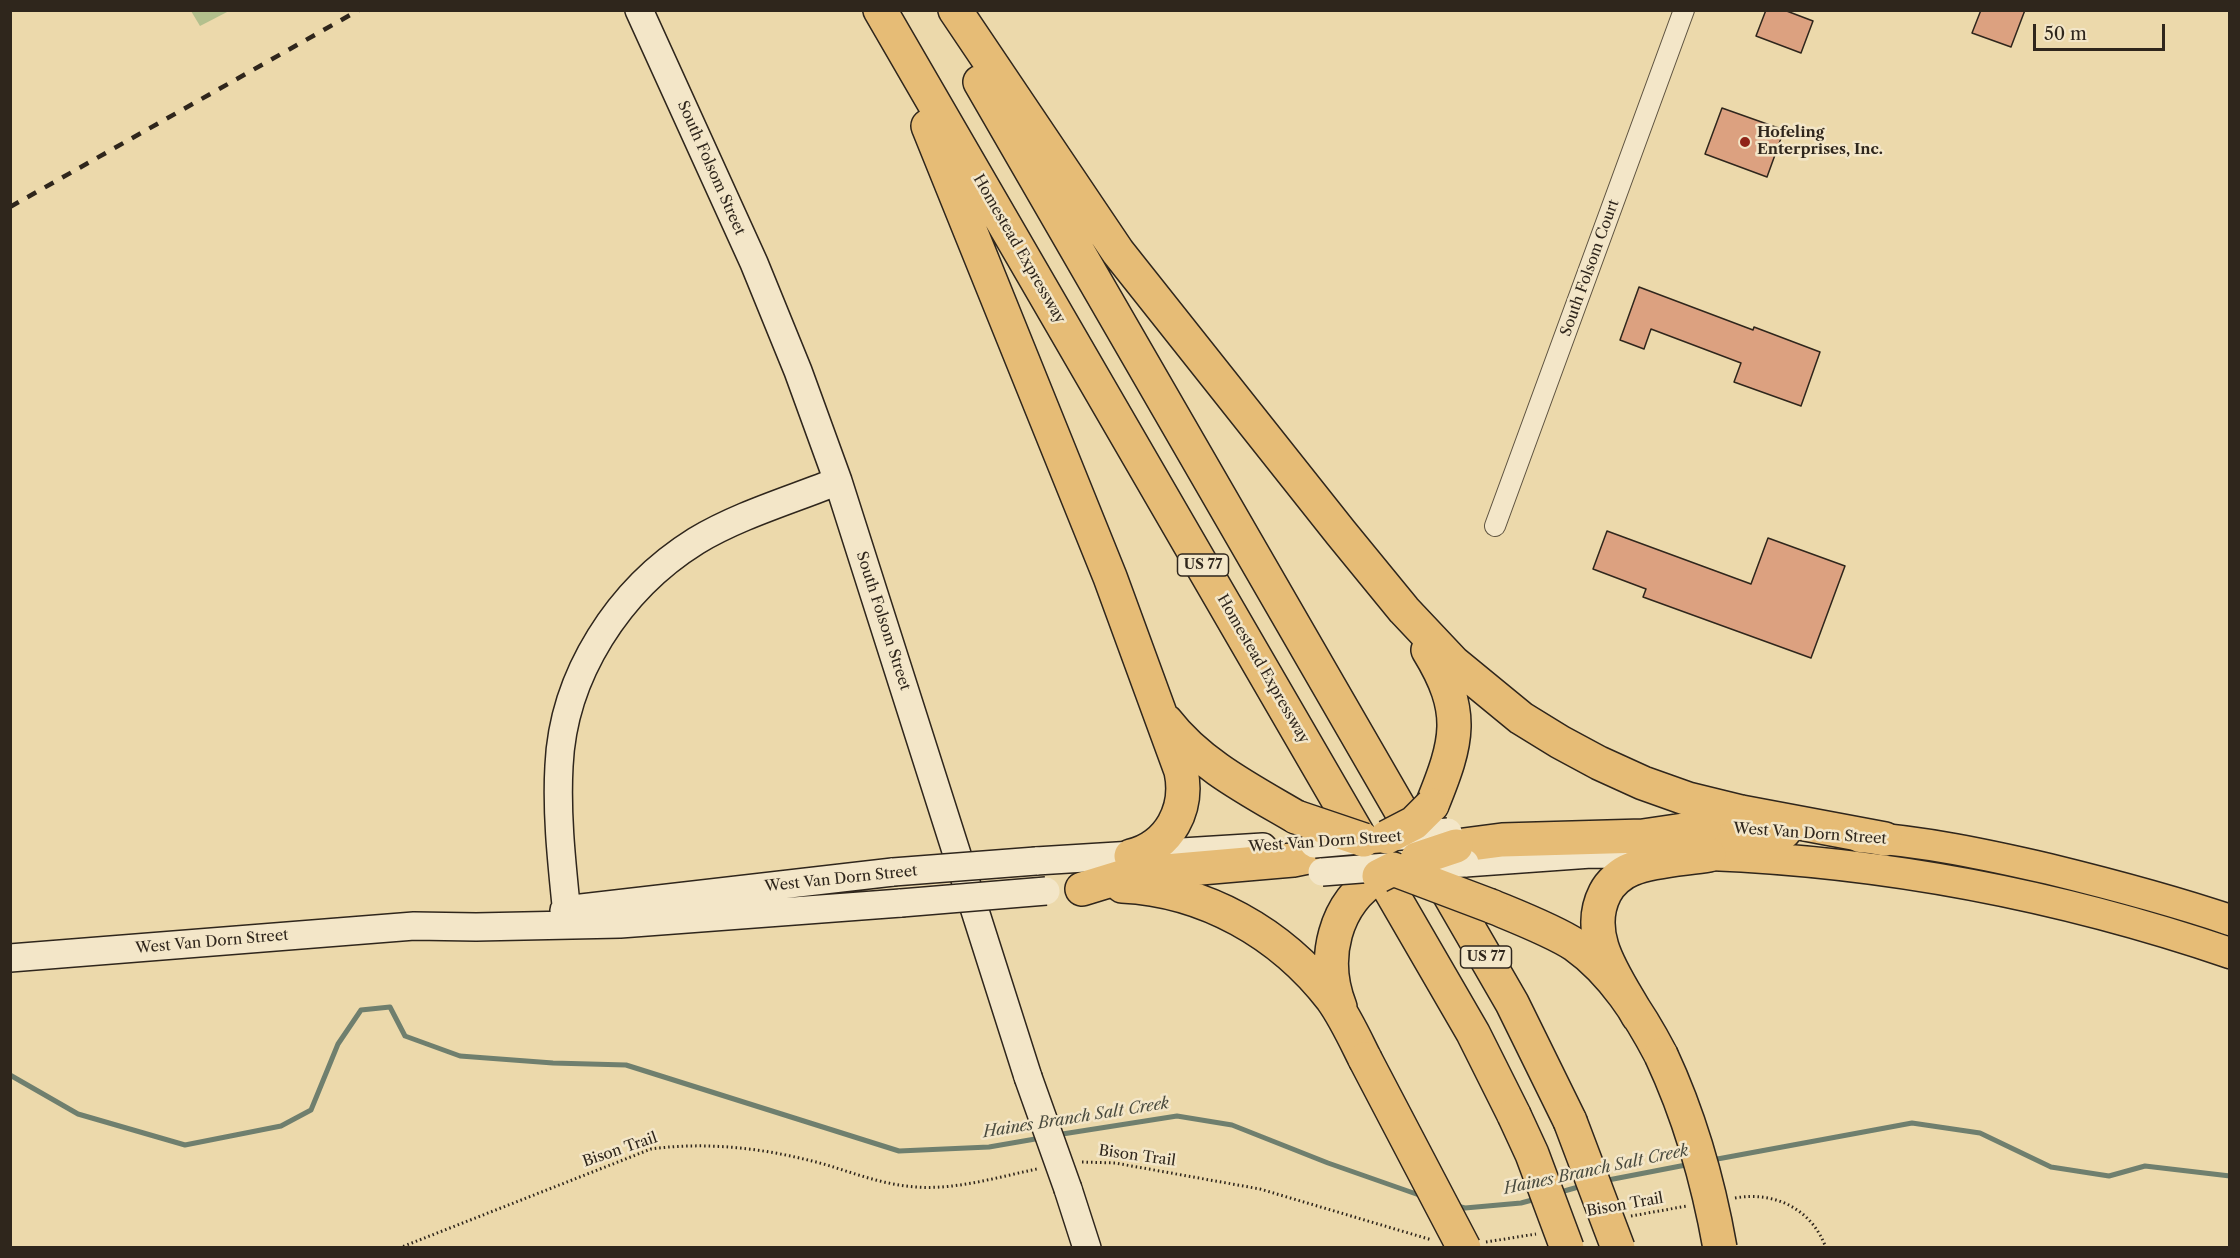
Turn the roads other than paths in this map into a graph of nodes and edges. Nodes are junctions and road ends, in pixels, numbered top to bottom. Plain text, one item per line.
1 (639, 10) edge
2 (939, 10) edge
3 (955, 10) edge
4 (1684, 10) edge
5 (882, 15) edge
6 (838, 481) junction
7 (1495, 526) dead end
8 (1404, 610) junction
9 (1154, 698) junction
10 (1885, 839) junction
11 (1707, 841) junction
12 (1380, 849) junction
13 (1131, 856) junction
14 (1122, 886) junction
15 (1082, 889) junction
16 (567, 918) junction
17 (2229, 920) edge
18 (2229, 953) edge
19 (10, 958) edge
20 (1638, 1016) junction
21 (1349, 1028) junction
22 (1621, 1232) edge
23 (1556, 1240) edge
24 (1461, 1244) edge
25 (1087, 1248) edge
26 (1720, 1248) edge

1 - 6 main road, South Folsom Street
2 - 22 highway, US 77, bridge
3 - 8 highway
4 - 7 street, South Folsom Court
5 - 9 highway
5 - 23 highway, Homestead Expressway / US 77, bridge
6 - 16 main road
6 - 25 main road, South Folsom Street, bridge
8 - 10 highway
8 - 12 highway
9 - 12 highway
9 - 13 highway
10 - 11 main road, West Van Dorn Street
10 - 17 main road, West Van Dorn Street
11 - 12 highway
11 - 18 main road, West Van Dorn Street
11 - 20 highway
12 - 13 main road, West Van Dorn Street
12 - 14 main road, West Van Dorn Street
12 - 15 highway
12 - 20 highway, bridge
12 - 21 highway, bridge
13 - 16 main road, West Van Dorn Street, bridge
14 - 15 main road, West Van Dorn Street
14 - 21 highway
15 - 16 main road, West Van Dorn Street, bridge
16 - 19 main road, West Van Dorn Street
20 - 26 highway, bridge
21 - 24 highway, bridge

